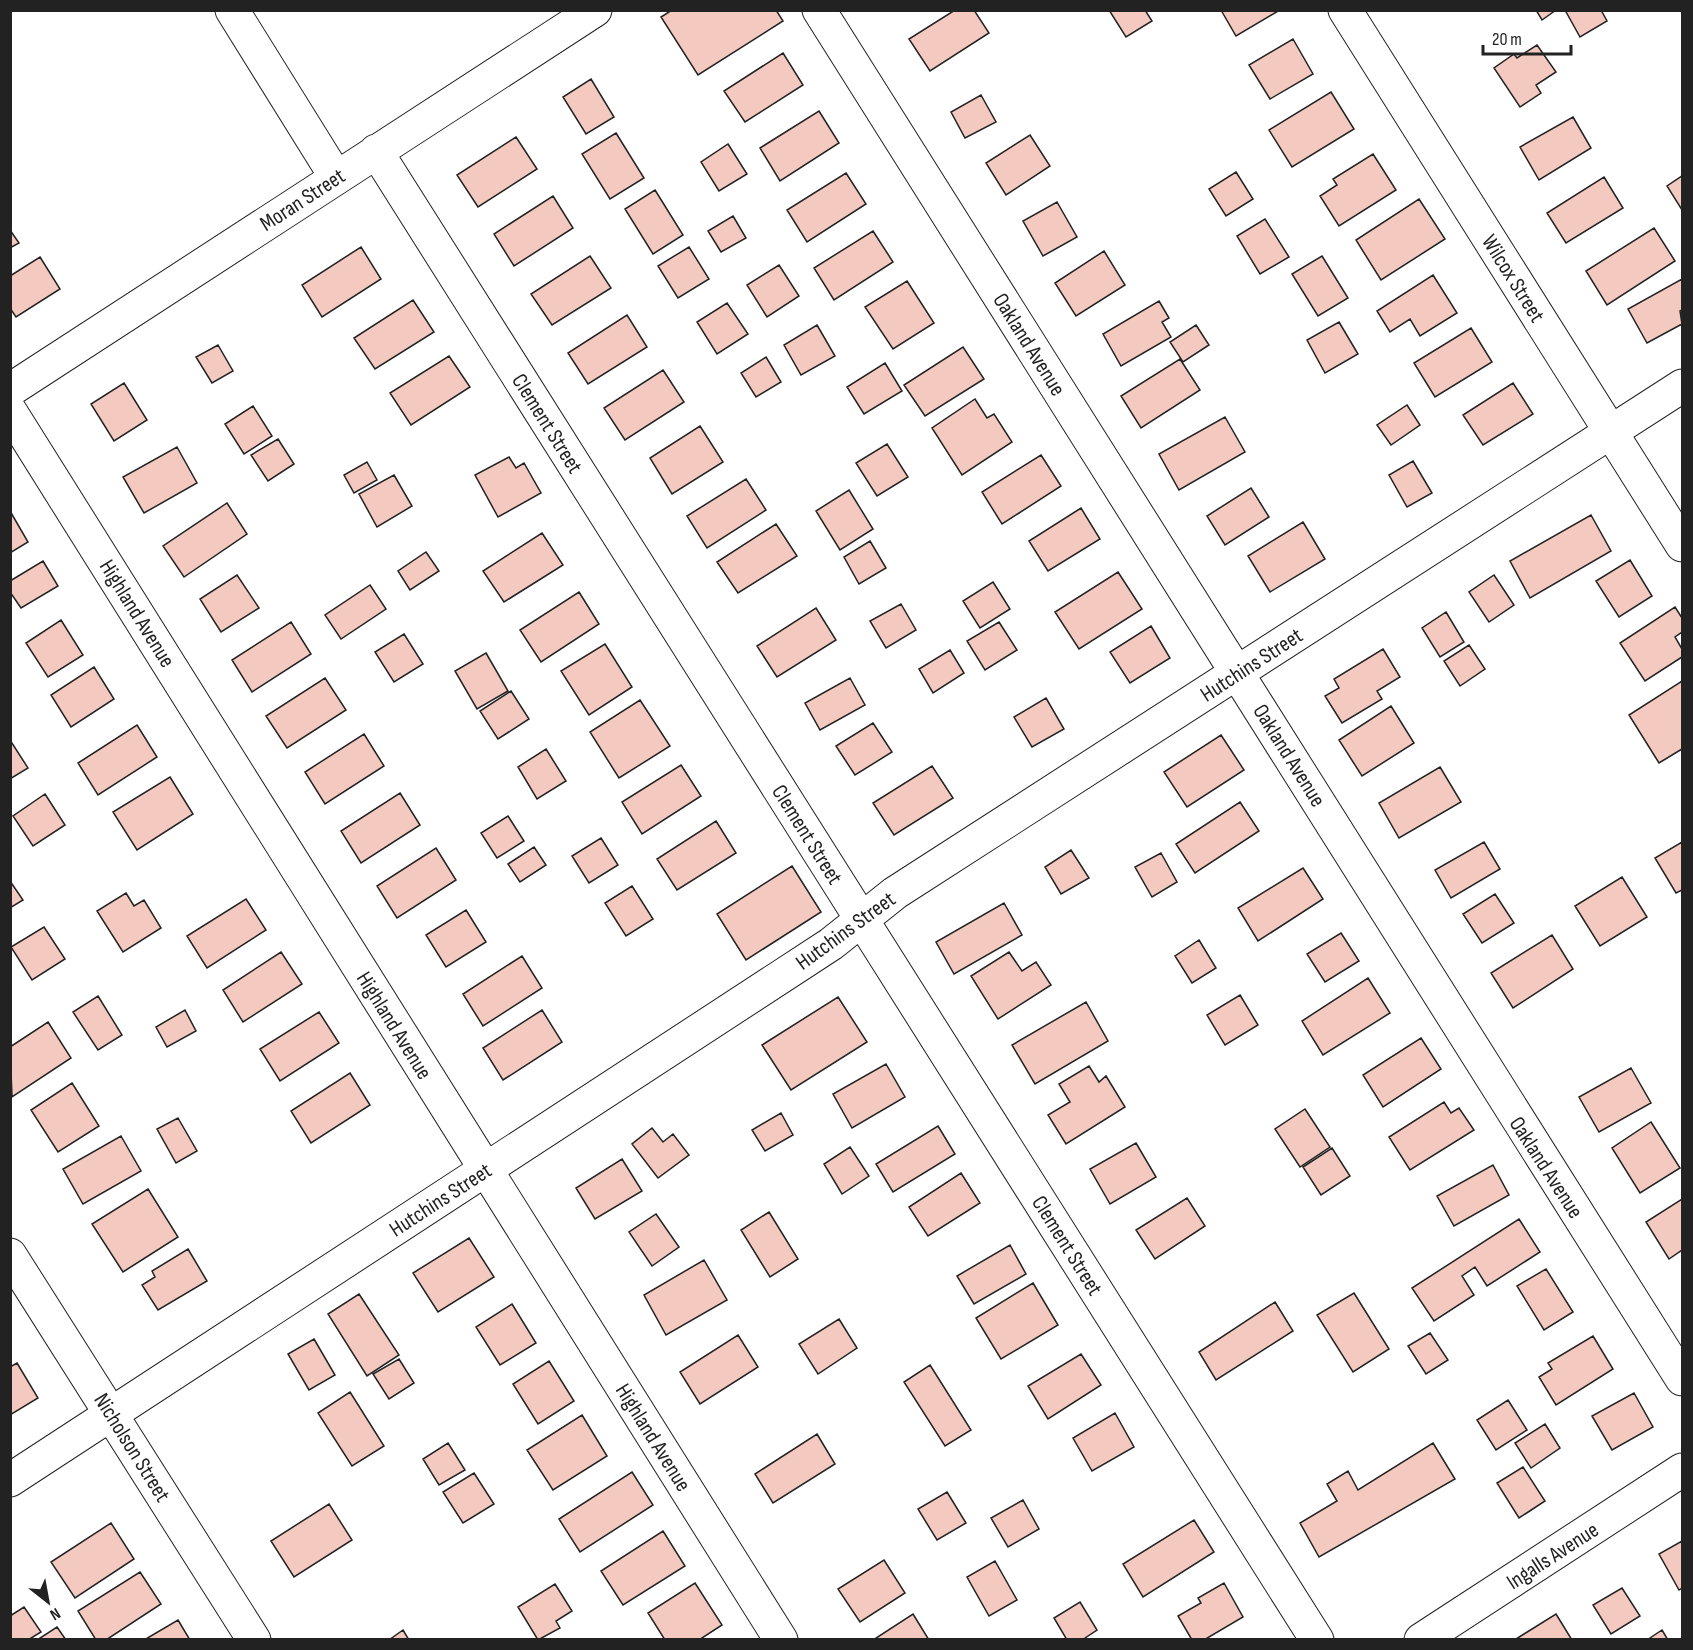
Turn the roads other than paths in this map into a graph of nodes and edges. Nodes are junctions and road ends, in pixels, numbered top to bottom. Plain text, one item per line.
1 (232, 10) edge
2 (595, 10) edge
3 (819, 10) edge
4 (1345, 10) edge
5 (376, 151) junction
6 (336, 177) junction
7 (1683, 386) edge
8 (10, 390) edge
9 (10, 411) edge
10 (1611, 432) junction
11 (1683, 545) edge
12 (1238, 672) junction
13 (861, 919) junction
14 (486, 1169) junction
15 (10, 1255) edge
16 (1683, 1379) edge
17 (111, 1414) junction
18 (1683, 1470) edge
19 (10, 1480) edge
20 (254, 1640) edge
21 (782, 1640) edge
22 (1317, 1640) edge
23 (1421, 1640) edge

1 - 6 street
2 - 5 street, Moran Street
3 - 12 street, Oakland Avenue
4 - 10 street, Wilcox Street
5 - 6 street, Moran Street
5 - 13 street, Clement Street
6 - 8 street, Moran Street
7 - 10 street, Hutchins Street
9 - 14 street, Highland Avenue
10 - 11 street, Wilcox Street
10 - 12 street, Hutchins Street
12 - 13 street, Hutchins Street
12 - 16 street, Oakland Avenue
13 - 14 street, Hutchins Street
13 - 22 street, Clement Street
14 - 17 street, Hutchins Street
14 - 21 street, Highland Avenue
15 - 17 street, Nicholson Street
17 - 19 street, Hutchins Street
17 - 20 street, Nicholson Street
18 - 23 street, Ingalls Avenue

